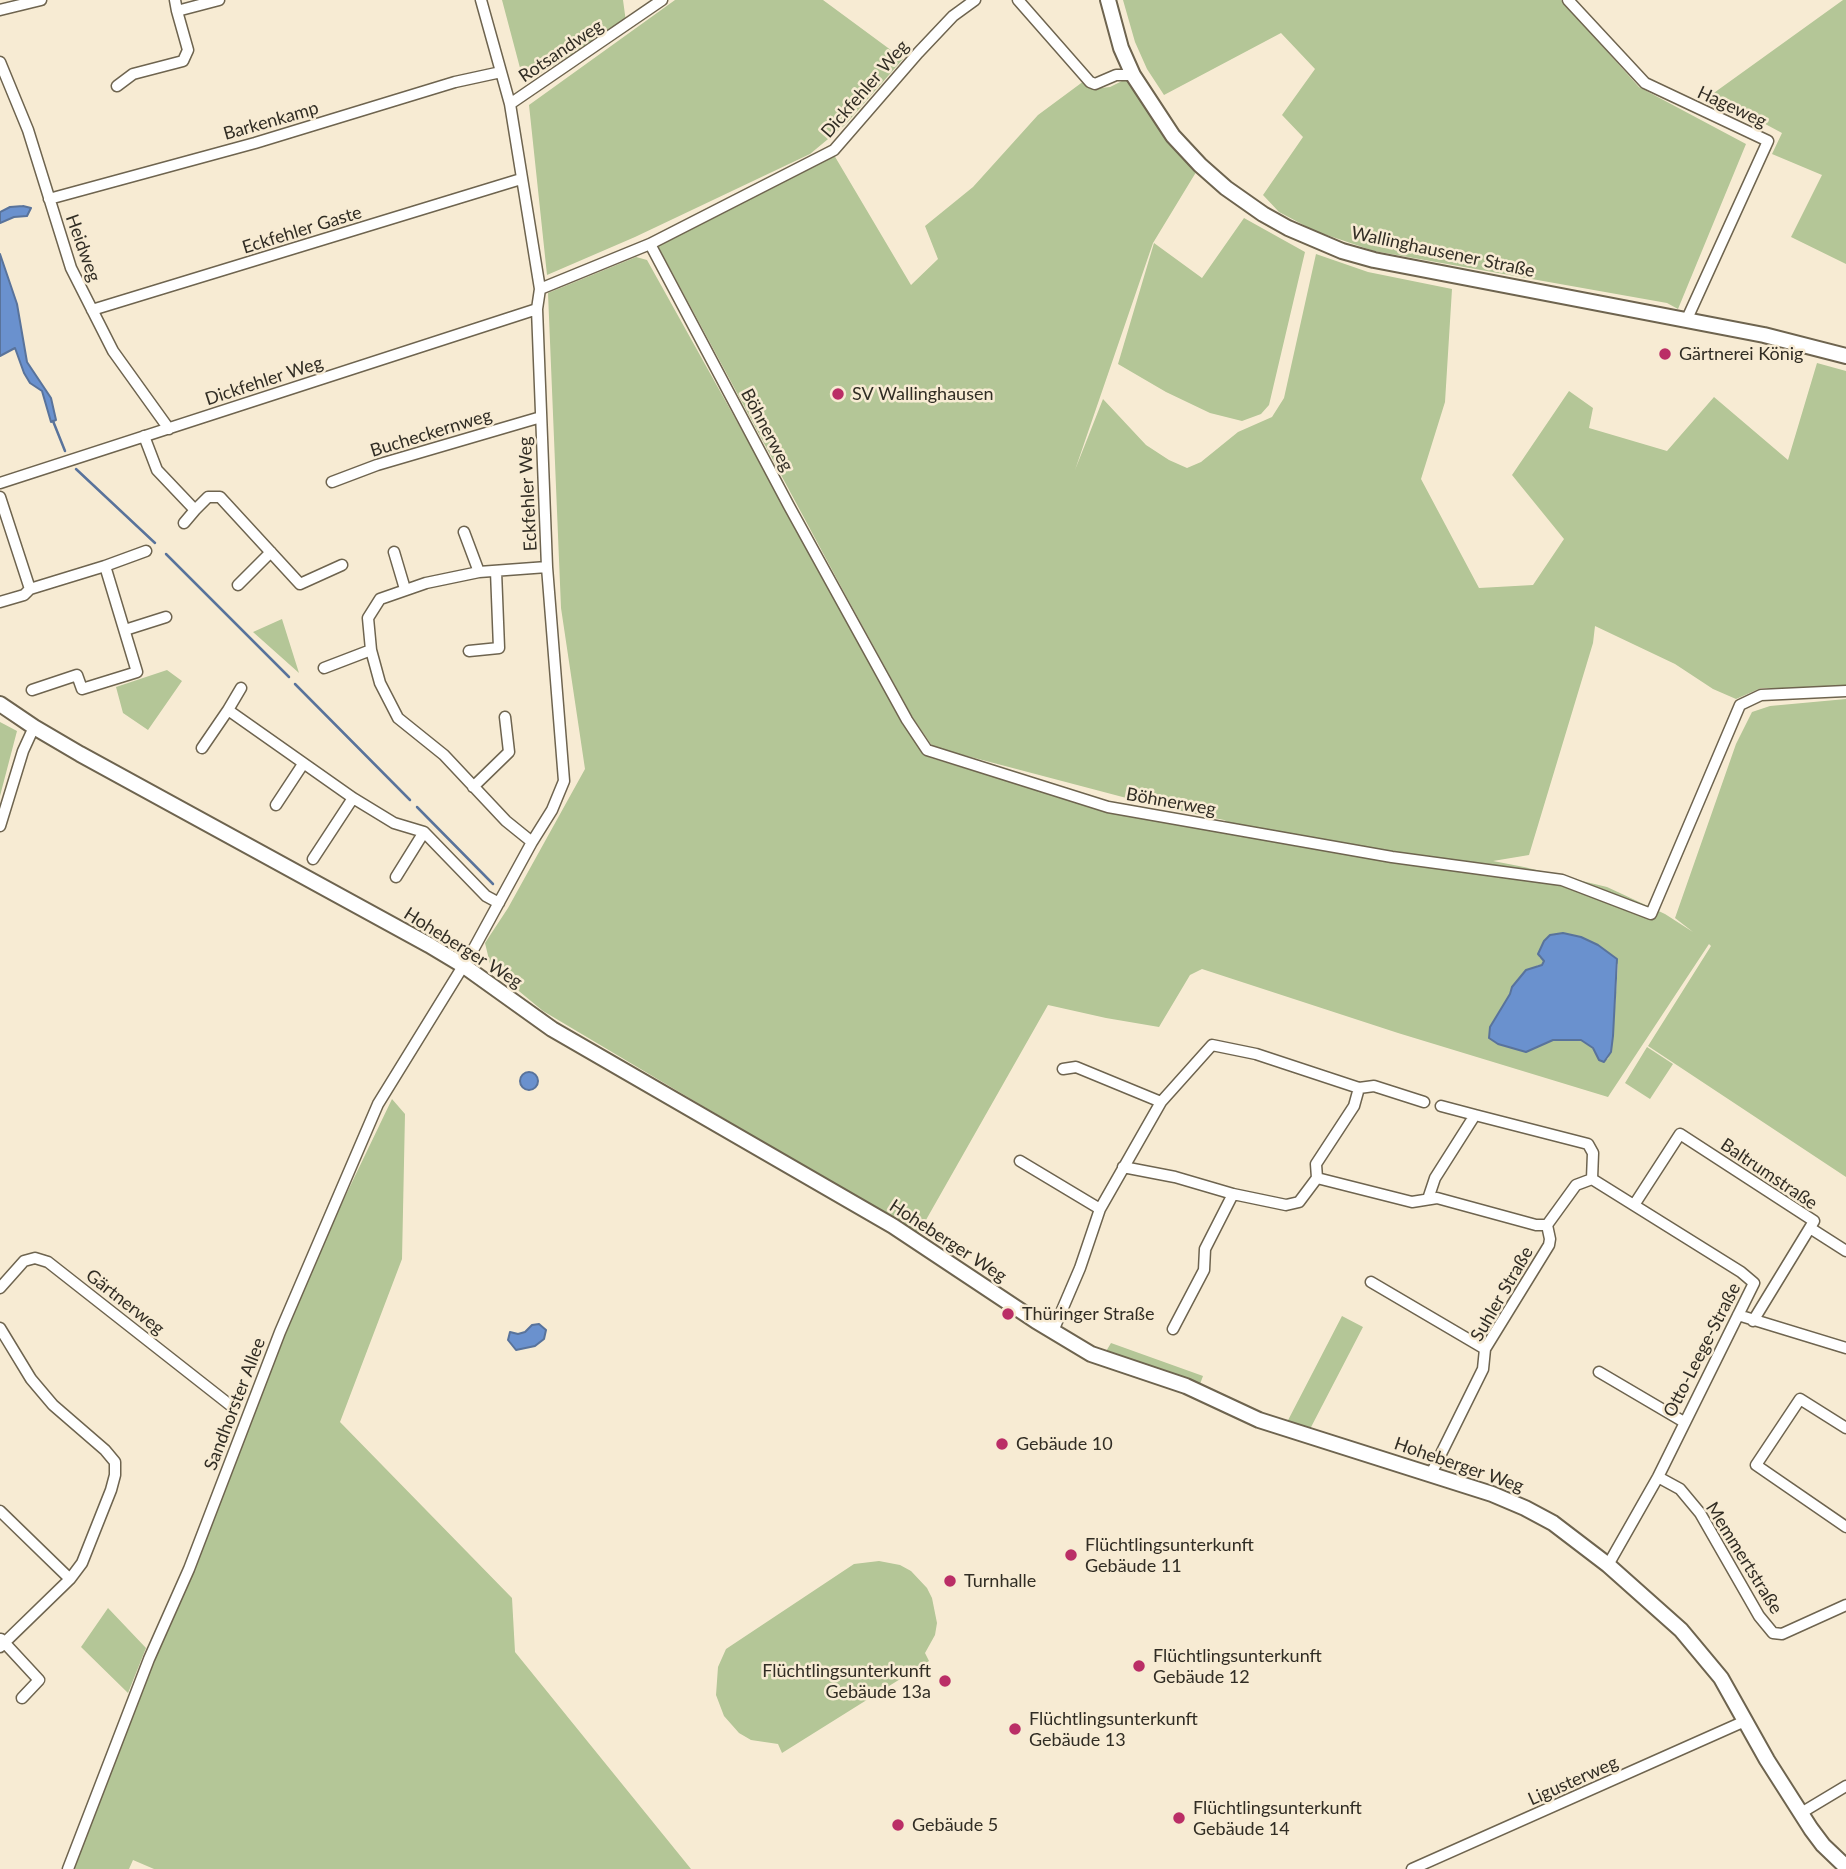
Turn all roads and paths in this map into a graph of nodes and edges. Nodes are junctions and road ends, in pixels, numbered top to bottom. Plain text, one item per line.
1 (41, 0) edge
2 (219, 0) edge
3 (481, 0) edge
4 (662, 0) edge
5 (975, 0) edge
6 (1018, 0) edge
7 (1108, 0) edge
8 (1568, 0) edge
9 (176, 5) edge
10 (0, 10) edge
11 (0, 62) edge
12 (501, 72) junction
13 (1133, 75) junction
14 (117, 86) dead end
15 (510, 104) junction
16 (521, 179) junction
17 (49, 199) junction
18 (650, 244) junction
19 (540, 289) junction
20 (537, 309) junction
21 (92, 310) junction
22 (1686, 321) junction
23 (1846, 356) edge
24 (541, 417) junction
25 (169, 429) junction
26 (144, 436) junction
27 (332, 482) dead end
28 (0, 484) edge
29 (0, 497) edge
30 (195, 510) junction
31 (184, 523) dead end
32 (464, 532) dead end
33 (146, 551) dead end
34 (271, 552) junction
35 (394, 552) dead end
36 (342, 565) dead end
37 (105, 566) junction
38 (547, 567) junction
39 (496, 571) junction
40 (479, 572) junction
41 (238, 585) dead end
42 (30, 589) junction
43 (405, 589) junction
44 (0, 603) edge
45 (166, 617) dead end
46 (125, 630) junction
47 (371, 650) junction
48 (469, 651) dead end
49 (324, 667) dead end
50 (240, 688) dead end
51 (32, 690) dead end
52 (1846, 691) edge
53 (0, 704) edge
54 (228, 710) junction
55 (505, 716) dead end
56 (34, 727) junction
57 (202, 748) dead end
58 (303, 764) junction
59 (473, 787) junction
60 (353, 798) junction
61 (276, 805) dead end
62 (0, 826) edge
63 (424, 832) junction
64 (532, 842) junction
65 (313, 859) dead end
66 (396, 877) dead end
67 (499, 902) junction
68 (464, 966) junction
69 (1063, 1069) dead end
70 (1359, 1088) junction
71 (1161, 1102) junction
72 (1424, 1102) dead end
73 (1441, 1106) dead end
74 (1475, 1115) junction
75 (1020, 1161) dead end
76 (1123, 1167) junction
77 (1317, 1178) junction
78 (1592, 1179) junction
79 (1233, 1194) junction
80 (1428, 1199) junction
81 (1634, 1205) junction
82 (1100, 1209) junction
83 (1548, 1226) junction
84 (1810, 1228) junction
85 (1846, 1251) edge
86 (1371, 1282) dead end
87 (1754, 1283) junction
88 (0, 1288) edge
89 (1769, 1292) junction
90 (1738, 1315) junction
91 (1753, 1321) junction
92 (0, 1328) edge
93 (1173, 1329) dead end
94 (1053, 1331) junction
95 (1846, 1348) edge
96 (1485, 1349) junction
97 (1599, 1373) dead end
98 (230, 1405) dead end
99 (1684, 1422) junction
100 (1846, 1429) edge
101 (1431, 1474) junction
102 (1658, 1477) junction
103 (0, 1511) edge
104 (1846, 1527) edge
105 (1608, 1565) junction
106 (70, 1579) junction
107 (1846, 1605) edge
108 (1, 1643) edge
109 (22, 1698) dead end
110 (1745, 1721) junction
111 (1846, 1786) edge
112 (1801, 1813) junction
113 (1846, 1867) edge
114 (68, 1869) edge
115 (1412, 1869) edge

1 - 10 street
2 - 9 street
3 - 12 street, Eckfehler Weg
4 - 15 street, Rotsandweg
5 - 18 street, Dickfehler Weg
6 - 13 street
7 - 13 street, Wallinghausener Straße
8 - 22 street, Hageweg
9 - 14 street
11 - 17 street, Heidweg
12 - 15 street, Eckfehler Weg
12 - 17 street, Barkenkamp
13 - 22 street, Wallinghausener Straße
15 - 16 street, Eckfehler Weg
16 - 19 street, Eckfehler Weg
16 - 21 street, Eckfehler Gaste
17 - 21 street, Heidweg
18 - 19 street, Dickfehler Weg
18 - 52 street, Böhnerweg
19 - 20 street, Eckfehler Weg
20 - 24 street, Eckfehler Weg
20 - 25 street, Dickfehler Weg
21 - 25 street, Heidweg
22 - 23 street, Wallinghausener Straße
24 - 27 street, Bucheckernweg
24 - 38 street, Eckfehler Weg
25 - 26 street, Dickfehler Weg
26 - 28 street, Dickfehler Weg
26 - 30 street
29 - 42 street
30 - 31 street
30 - 34 street
32 - 40 street
33 - 37 street
34 - 36 street
34 - 41 street
35 - 43 street
37 - 42 street
37 - 46 street
38 - 39 street
38 - 64 street, Eckfehler Weg
39 - 40 street
39 - 48 street
40 - 43 street
42 - 44 street
43 - 47 street
45 - 46 street
46 - 51 street
47 - 49 street
47 - 59 street
50 - 54 street
53 - 56 street, Hoheberger Weg
54 - 57 street
54 - 58 street
55 - 59 street
56 - 62 street
56 - 68 street, Hoheberger Weg
58 - 60 street
58 - 61 street
59 - 64 street
60 - 63 street
60 - 65 street
63 - 66 street
63 - 67 street
64 - 67 street, Eckfehler Weg
67 - 68 street, Eckfehler Weg
68 - 94 street, Hoheberger Weg
68 - 114 street, Sandhorster Allee
69 - 71 street
70 - 71 street
70 - 72 street
70 - 77 street
71 - 76 street
73 - 74 street
74 - 78 street
74 - 80 street
75 - 82 street
76 - 79 street
76 - 82 street
77 - 79 street
77 - 80 street
78 - 81 street, Otto-Leege-Straße
78 - 83 street, Suhler Straße
79 - 93 street
80 - 83 street
81 - 84 street, Baltrumstraße
81 - 87 street, Otto-Leege-Straße
82 - 94 street
83 - 96 street, Suhler Straße
84 - 85 street
84 - 89 street, Baltrumstraße
86 - 96 street
87 - 89 street
87 - 90 street, Otto-Leege-Straße
88 - 98 street, Gärtnerweg
89 - 91 street, Baltrumstraße
90 - 91 street
90 - 99 street, Otto-Leege-Straße
91 - 95 street
92 - 106 street
94 - 101 street, Hoheberger Weg
96 - 101 street, Suhler Straße
97 - 99 street
99 - 102 street, Otto-Leege-Straße
100 - 104 street
101 - 105 street, Hoheberger Weg
102 - 105 street, Otto-Leege-Straße
102 - 107 street, Memmertstraße
103 - 106 street
105 - 110 street, Hoheberger Weg
106 - 108 street
108 - 109 street
110 - 112 street, Hoheberger Weg
110 - 115 street, Ligusterweg
111 - 112 street
112 - 113 street, Hoheberger Weg

